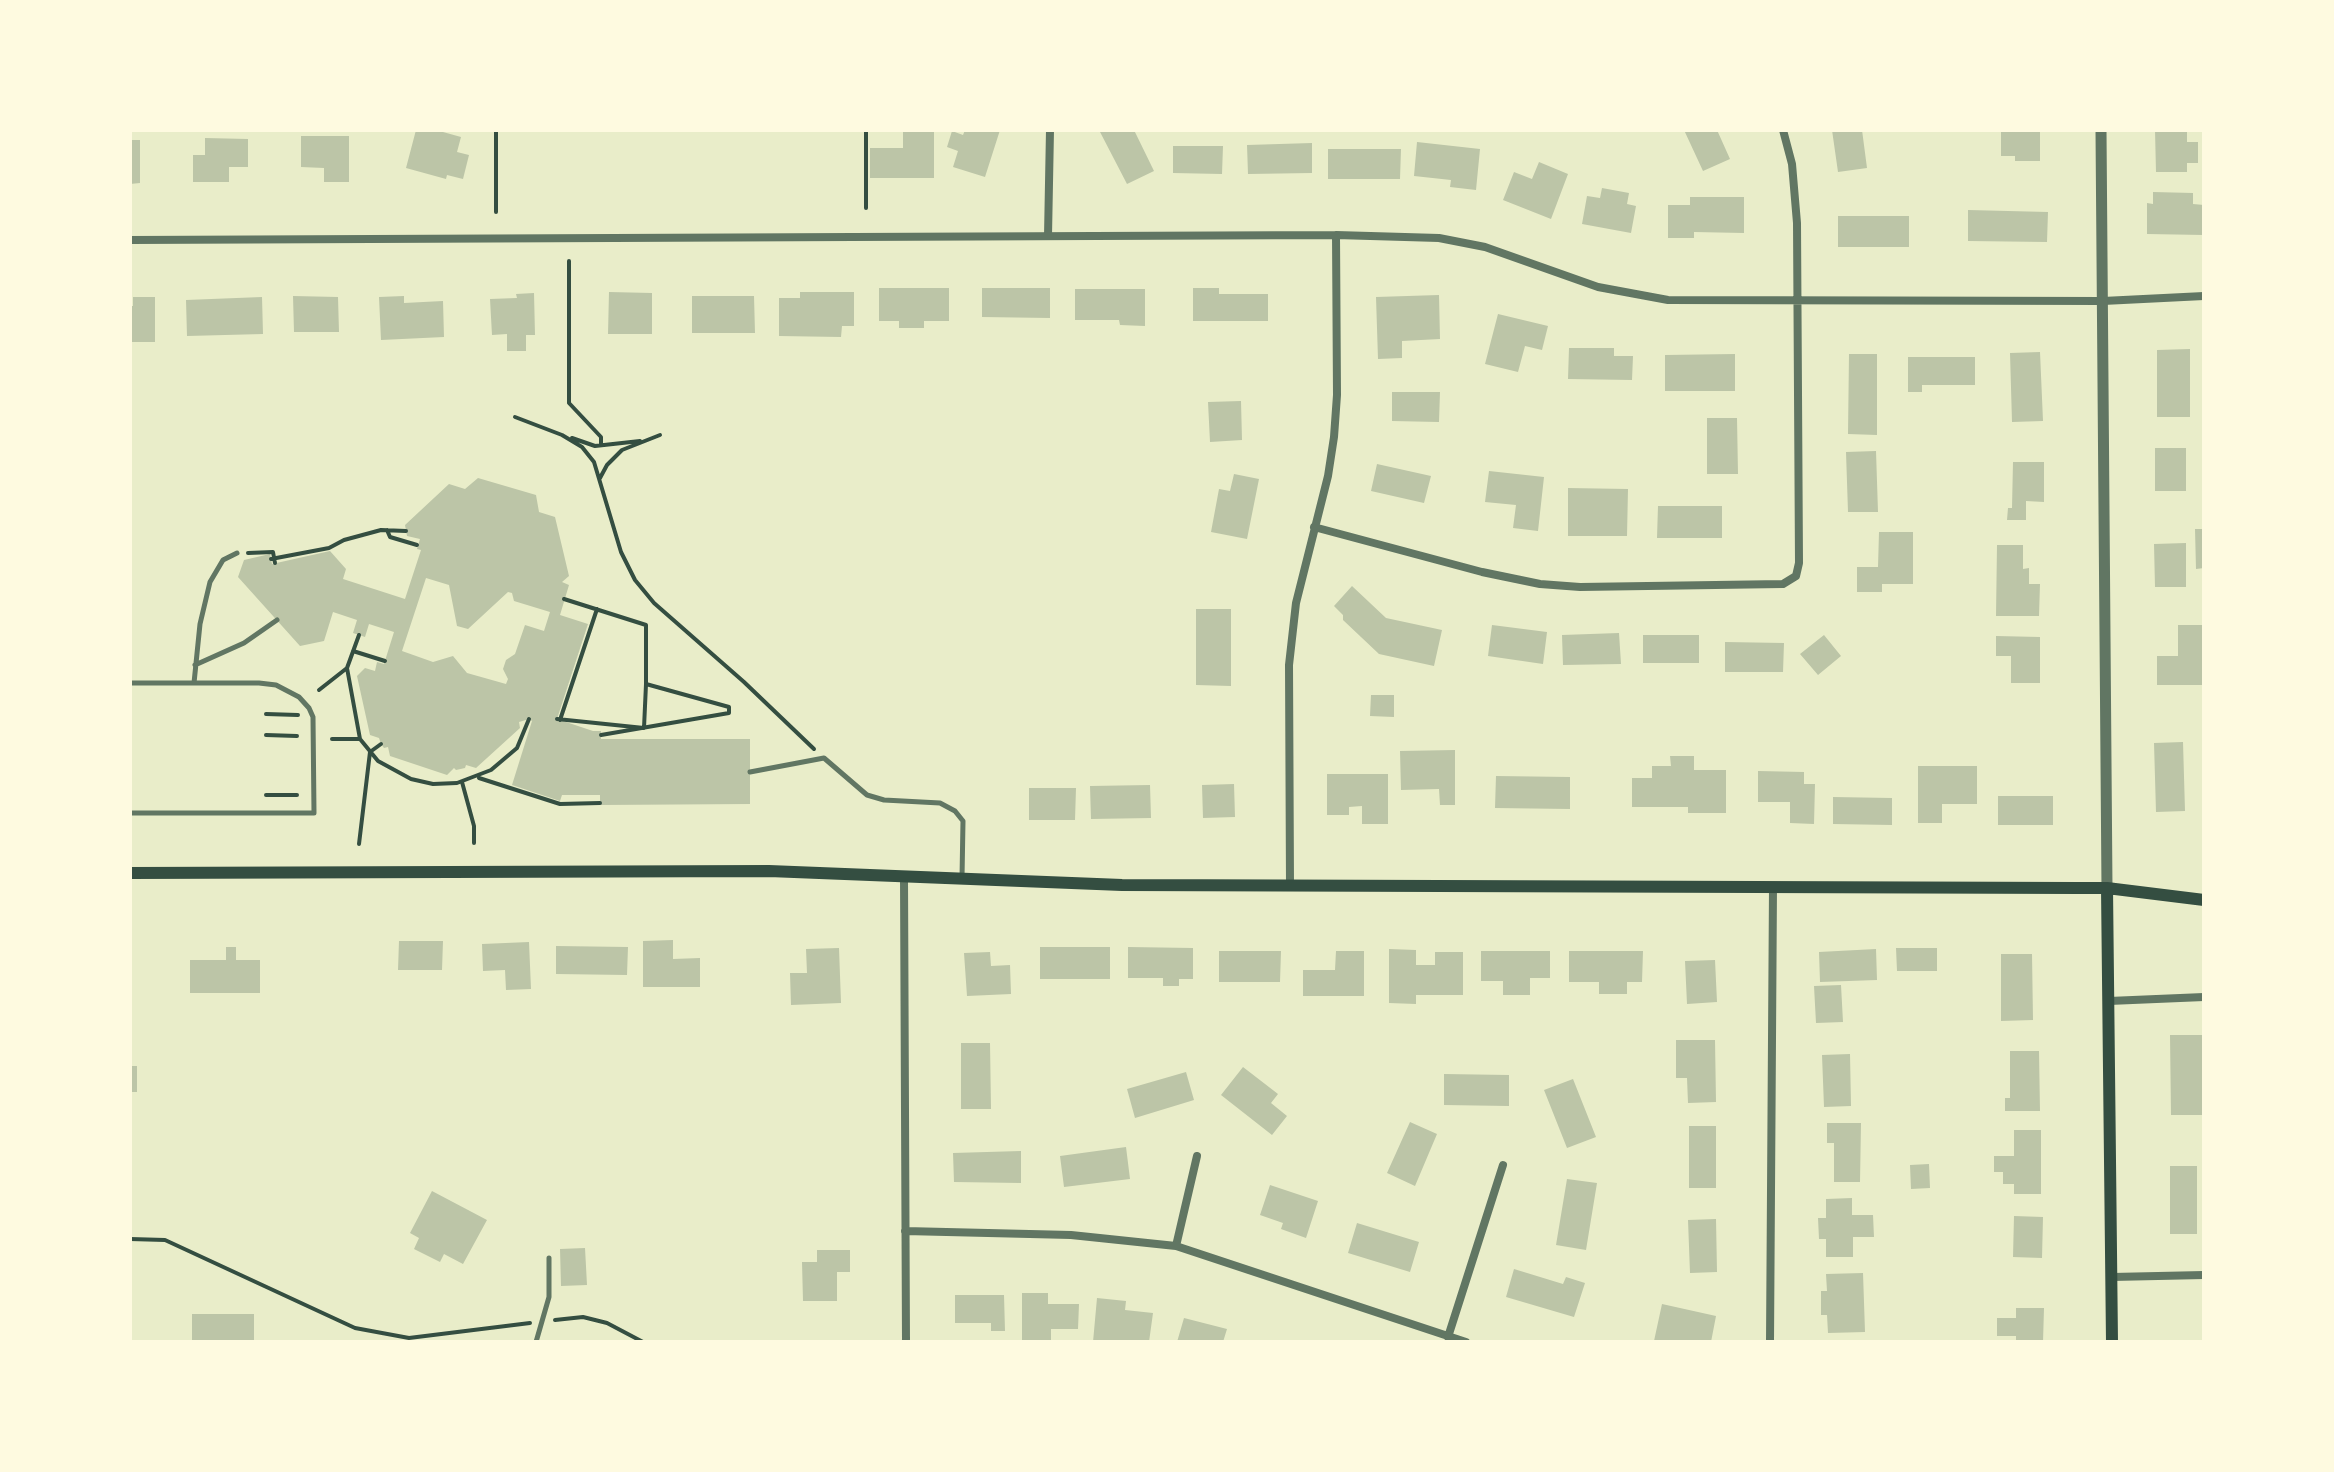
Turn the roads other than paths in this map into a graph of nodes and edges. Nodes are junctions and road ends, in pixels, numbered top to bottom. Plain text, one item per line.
1 (1050, 130) edge
2 (1783, 130) edge
3 (2101, 130) edge
4 (1336, 235) junction
5 (1048, 236) junction
6 (130, 240) edge
7 (2204, 296) edge
8 (1797, 300) junction
9 (2103, 301) junction
10 (1314, 527) junction
11 (237, 553) road end
12 (277, 620) dead end
13 (195, 665) junction
14 (130, 683) edge
15 (194, 683) junction
16 (750, 772) dead end
17 (130, 813) edge
18 (130, 873) edge
19 (904, 877) junction
20 (962, 879) junction
21 (1290, 885) junction
22 (1773, 887) junction
23 (2107, 888) junction
24 (2204, 900) edge
25 (2204, 997) edge
26 (2109, 1001) junction
27 (1197, 1156) dead end
28 (1503, 1165) dead end
29 (905, 1231) junction
30 (1176, 1246) junction
31 (549, 1258) dead end
32 (2204, 1275) edge
33 (2112, 1277) junction
34 (1448, 1337) junction
35 (536, 1342) edge
36 (906, 1342) edge
37 (1466, 1342) edge
38 (1770, 1342) edge
39 (2112, 1342) edge

1 - 5 street
2 - 8 street
3 - 9 street
4 - 5 street
4 - 8 street
4 - 10 street
5 - 6 street
7 - 9 street
8 - 9 street
8 - 10 street
9 - 23 street
10 - 21 street
11 - 13 lane
12 - 13 lane
13 - 15 lane
14 - 15 lane
15 - 17 lane
16 - 20 lane
18 - 19 main road
19 - 20 main road
19 - 29 street
20 - 21 main road
21 - 22 main road
22 - 23 main road
22 - 38 street
23 - 24 main road
23 - 26 main road
25 - 26 street
26 - 33 main road
27 - 30 street
28 - 34 street
29 - 30 street
29 - 36 street
30 - 34 street
31 - 35 lane
32 - 33 street
33 - 39 main road
34 - 37 street

